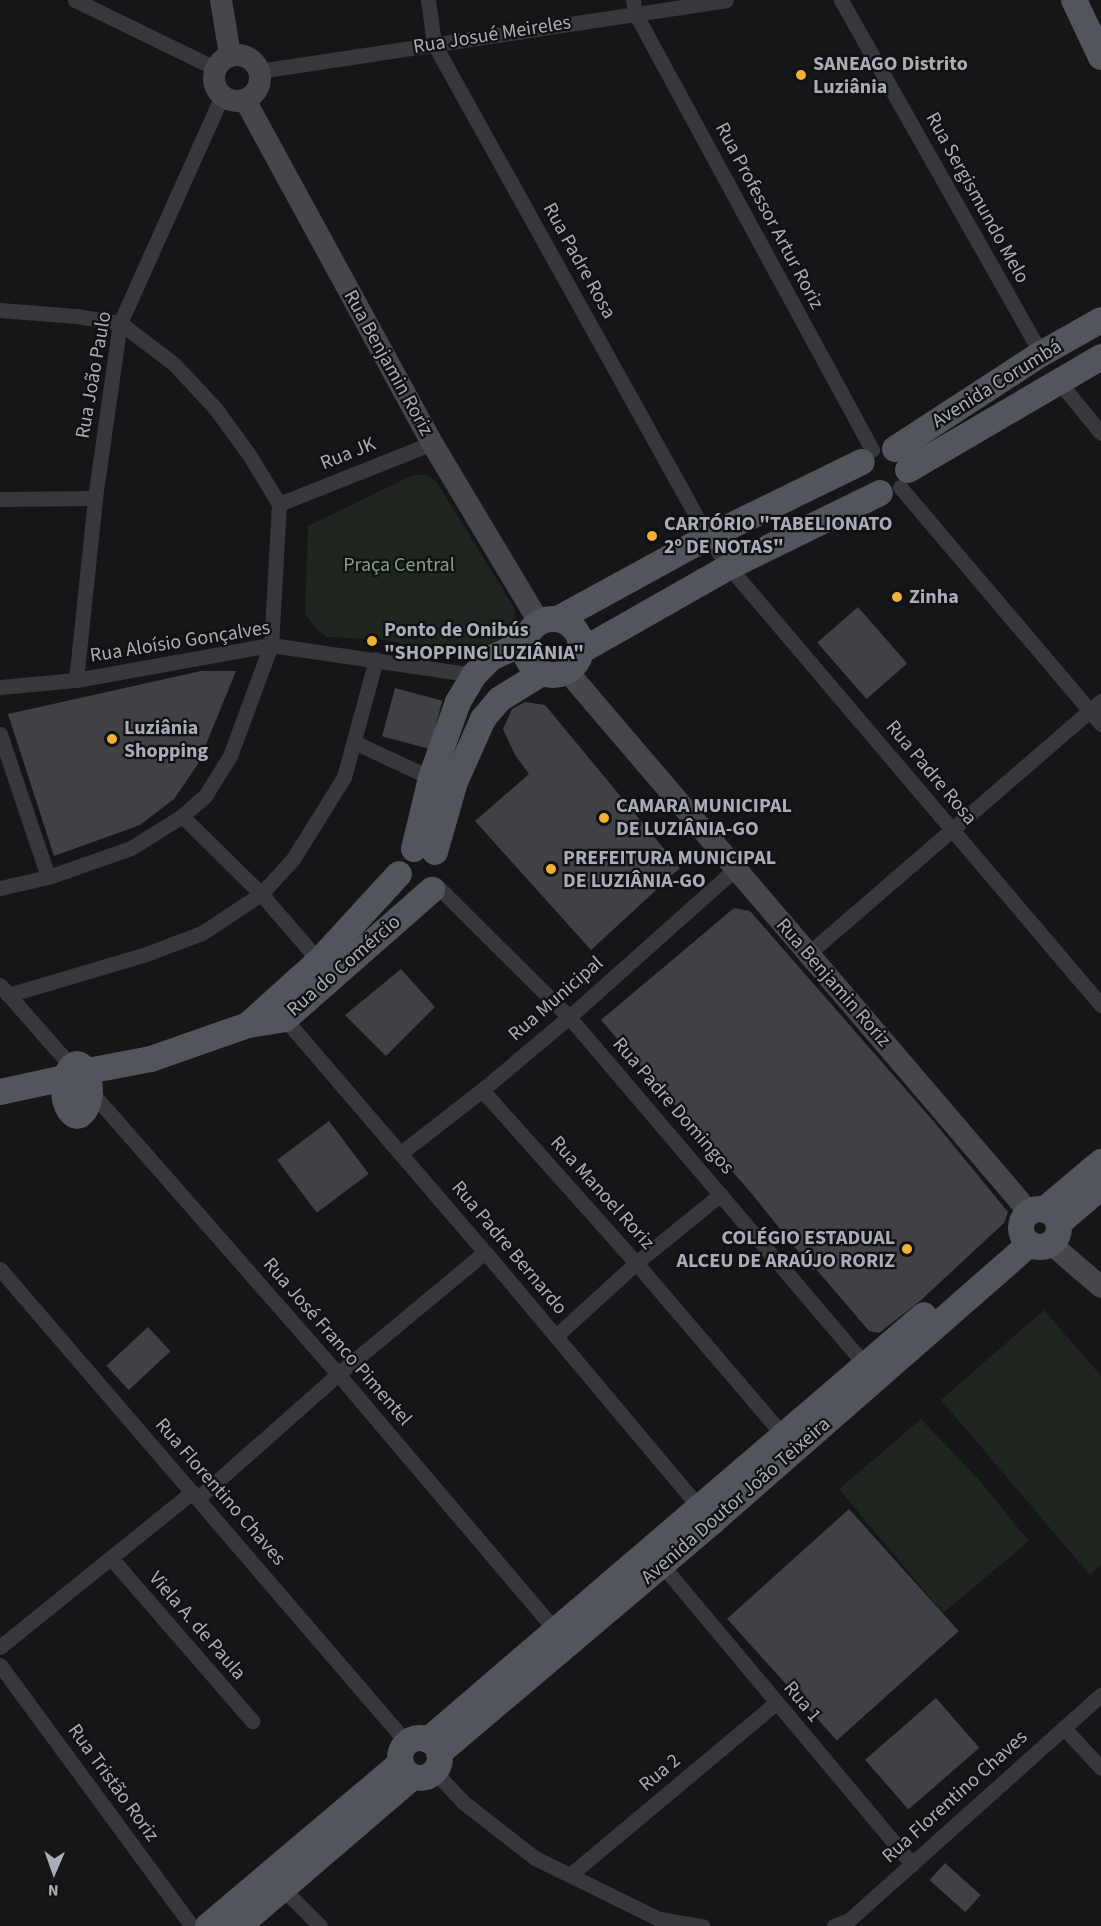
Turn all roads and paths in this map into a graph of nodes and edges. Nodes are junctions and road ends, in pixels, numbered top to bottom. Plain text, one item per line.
1 (75, 0) edge
2 (221, 0) edge
3 (428, 0) edge
4 (726, 0) edge
5 (841, 0) edge
6 (634, 7) edge
7 (1086, 12) edge
8 (434, 44) junction
9 (1101, 57) edge
10 (223, 62) junction
11 (259, 71) junction
12 (222, 96) junction
13 (245, 100) junction
14 (0, 310) edge
15 (1101, 320) edge
16 (120, 322) junction
17 (1041, 354) junction
18 (1101, 357) edge
19 (1059, 382) junction
20 (1101, 433) edge
21 (432, 443) junction
22 (886, 469) junction
23 (95, 498) junction
24 (0, 499) edge
25 (279, 504) junction
26 (708, 537) junction
27 (729, 567) junction
28 (541, 628) junction
29 (272, 645) junction
30 (376, 659) junction
31 (563, 665) junction
32 (474, 675) junction
33 (76, 680) junction
34 (0, 687) edge
35 (1095, 706) edge
36 (1101, 724) edge
37 (0, 734) edge
38 (354, 742) junction
39 (431, 778) junction
40 (182, 816) junction
41 (950, 829) junction
42 (424, 850) junction
43 (734, 870) junction
44 (399, 874) junction
45 (48, 877) junction
46 (0, 888) edge
47 (434, 888) junction
48 (261, 894) junction
49 (809, 953) junction
50 (319, 961) junction
51 (4, 990) edge
52 (1101, 1005) edge
53 (569, 1017) junction
54 (285, 1019) junction
55 (248, 1025) junction
56 (77, 1075) junction
57 (482, 1090) junction
58 (0, 1092) edge
59 (401, 1153) junction
60 (1101, 1162) edge
61 (1101, 1187) edge
62 (721, 1194) junction
63 (1039, 1228) junction
64 (485, 1252) junction
65 (636, 1263) junction
66 (0, 1269) edge
67 (1101, 1287) edge
68 (556, 1336) junction
69 (871, 1372) junction
70 (338, 1374) junction
71 (783, 1435) junction
72 (195, 1495) junction
73 (705, 1514) junction
74 (111, 1558) junction
75 (662, 1565) junction
76 (555, 1630) junction
77 (0, 1647) edge
78 (0, 1665) edge
79 (1101, 1695) edge
80 (776, 1703) junction
81 (252, 1721) dead end
82 (1064, 1728) junction
83 (420, 1758) junction
84 (1101, 1768) edge
85 (912, 1864) junction
86 (570, 1875) junction
87 (283, 1889) junction
88 (658, 1923) edge
89 (845, 1924) edge
90 (192, 1926) edge
91 (208, 1926) edge
92 (239, 1926) edge
93 (320, 1926) edge
94 (702, 1926) edge

1 - 10 street
2 - 10 street
3 - 8 street, Rua Padre Rosa
4 - 6 street, Rua Josué Meireles
5 - 17 street, Rua Sergismundo Melo
6 - 8 street, Rua Josué Meireles
6 - 22 street, Rua Professor Artur Roriz
7 - 9 main road
8 - 11 street, Rua Josué Meireles
8 - 26 street, Rua Padre Rosa
10 - 11 street
10 - 12 street
11 - 13 street
12 - 13 street
12 - 16 street, Rua João Paulo
13 - 21 street, Rua Benjamin Roriz
14 - 16 street
15 - 17 main road, Avenida Corumbá
16 - 23 street, Rua João Paulo
16 - 25 street
17 - 22 main road, Avenida Corumbá
18 - 19 main road, Avenida Corumbá
19 - 20 street
19 - 22 main road, Avenida Corumbá
21 - 25 street, Rua JK
21 - 28 street, Rua Benjamin Roriz
22 - 26 main road, Avenida Corumbá
22 - 27 main road, Avenida Corumbá
22 - 35 street, Rua Professor Artur Roriz
23 - 24 street
23 - 33 street, Rua João Paulo
25 - 29 street
26 - 27 street, Rua Padre Rosa
26 - 28 main road, Avenida Corumbá
27 - 31 main road, Avenida Corumbá
27 - 41 street, Rua Padre Rosa
28 - 31 main road
28 - 31 main road
28 - 32 main road, Avenida Corumbá
29 - 30 street, Rua Aloísio Gonçalves
29 - 33 street, Rua Aloísio Gonçalves
29 - 40 street
30 - 32 street, Rua Aloísio Gonçalves
30 - 38 street
31 - 42 main road, Avenida Corumbá
31 - 43 street, Rua Benjamin Roriz
32 - 39 main road, Avenida Corumbá
33 - 34 street, Rua Aloísio Gonçalves
35 - 36 street, Rua Professor Artur Roriz
35 - 41 street
37 - 45 street
38 - 39 street
38 - 48 street
39 - 42 main road, Avenida Corumbá
40 - 45 street
40 - 48 street
41 - 49 street
41 - 52 street, Rua Padre Rosa
42 - 44 main road
42 - 47 main road
43 - 49 street, Rua Benjamin Roriz
43 - 53 street, Rua Municipal
44 - 47 main road
44 - 50 main road, Rua do Comércio
45 - 46 street
47 - 53 street, Rua Padre Domingos
47 - 54 main road, Rua do Comércio
48 - 50 street
48 - 51 street
49 - 63 street, Rua Benjamin Roriz
50 - 55 main road, Rua do Comércio
51 - 56 street, Rua José Franco Pimentel
53 - 57 street, Rua Municipal
53 - 62 street, Rua Padre Domingos
54 - 55 main road, Rua do Comércio
54 - 59 street, Rua Padre Bernardo
55 - 56 main road, Rua do Comércio
56 - 58 main road, Rua do Comércio
56 - 70 street, Rua José Franco Pimentel
57 - 59 street, Rua Municipal
57 - 65 street, Rua Manoel Roriz
59 - 64 street, Rua Padre Bernardo
60 - 63 main road, Avenida Doutor João Teixeira
61 - 63 main road, Avenida Doutor João Teixeira
62 - 65 street
62 - 69 street, Rua Padre Domingos
63 - 67 street, Rua Benjamin Roriz
63 - 69 main road, Avenida Doutor João Teixeira
64 - 68 street, Rua Padre Bernardo
64 - 70 street
65 - 68 street
65 - 71 street, Rua Manoel Roriz
66 - 72 street, Rua Florentino Chaves
68 - 73 street, Rua Padre Bernardo
69 - 71 main road, Avenida Doutor João Teixeira
69 - 73 main road, Avenida Doutor João Teixeira
70 - 72 street
70 - 76 street, Rua José Franco Pimentel
71 - 73 main road, Avenida Doutor João Teixeira
72 - 74 street
72 - 83 street, Rua Florentino Chaves
73 - 75 main road, Avenida Doutor João Teixeira
73 - 76 main road, Avenida Doutor João Teixeira
74 - 77 street
74 - 81 street, Viela A. de Paula
75 - 80 street, Rua 1
75 - 83 main road, Avenida Doutor João Teixeira
76 - 83 main road, Avenida Doutor João Teixeira
78 - 90 street, Rua Tristão Roriz
79 - 82 street, Rua Florentino Chaves
80 - 85 street, Rua 1
80 - 86 street, Rua 2
82 - 84 street
82 - 85 street, Rua Florentino Chaves
83 - 86 street, Rua Florentino Chaves
83 - 87 main road, Avenida Doutor João Teixeira
83 - 91 main road, Avenida Doutor João Teixeira
85 - 89 street, Rua Florentino Chaves
86 - 88 street, Rua Florentino Chaves
87 - 92 main road, Avenida Doutor João Teixeira
87 - 93 street
88 - 94 street, Rua Florentino Chaves

